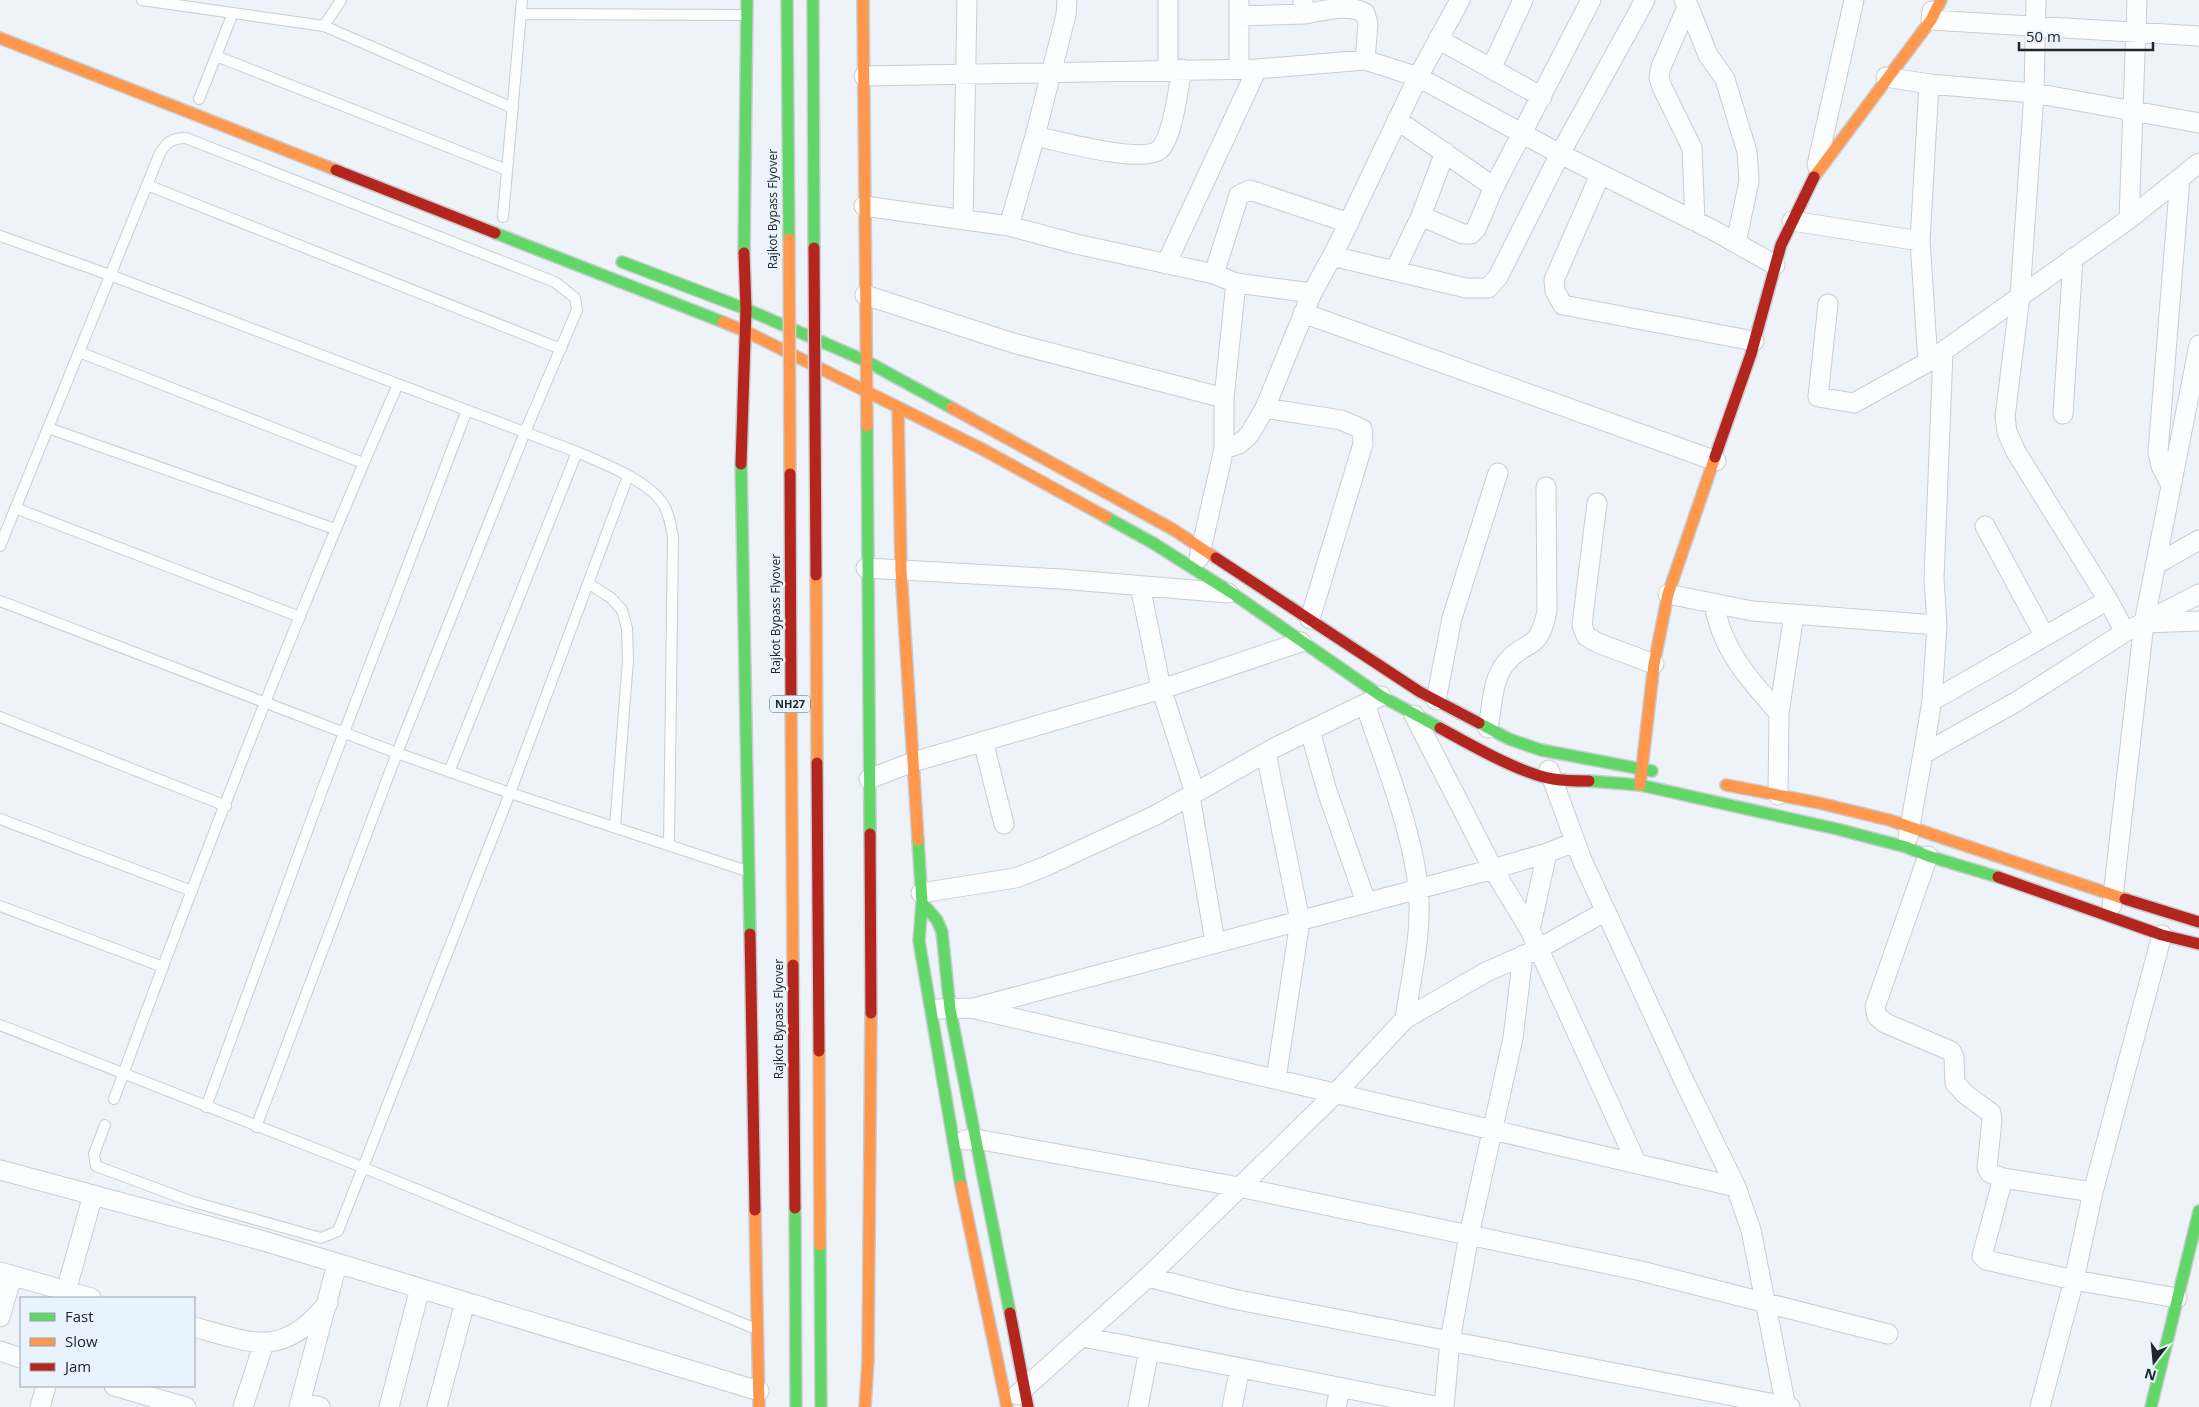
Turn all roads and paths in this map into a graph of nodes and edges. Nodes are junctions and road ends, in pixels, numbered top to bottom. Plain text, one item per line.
1 (142, 0) edge
2 (341, 0) edge
3 (522, 0) edge
4 (747, 0) edge
5 (787, 0) edge
6 (813, 0) edge
7 (863, 0) edge
8 (967, 0) edge
9 (1067, 0) edge
10 (1168, 0) edge
11 (1460, 0) edge
12 (1522, 0) edge
13 (1591, 0) edge
14 (1645, 0) edge
15 (1854, 0) edge
16 (1933, 0) edge
17 (1941, 0) edge
18 (2036, 0) edge
19 (2137, 0) edge
20 (1686, 2) edge
21 (1304, 7) edge
22 (1239, 8) edge
23 (234, 13) junction
24 (521, 14) junction
25 (746, 15) junction
26 (1931, 20) junction
27 (2036, 25) junction
28 (324, 26) junction
29 (2135, 30) junction
30 (2199, 36) edge
31 (0, 38) edge
32 (1438, 39) junction
33 (216, 56) junction
34 (1365, 60) junction
35 (1248, 69) junction
36 (1491, 69) junction
37 (1175, 70) junction
38 (1050, 73) junction
39 (966, 74) junction
40 (864, 76) junction
41 (1418, 77) junction
42 (1886, 77) junction
43 (1929, 84) junction
44 (2034, 93) junction
45 (1542, 97) junction
46 (199, 99) dead end
47 (513, 108) junction
48 (2134, 110) junction
49 (1397, 120) junction
50 (2199, 123) edge
51 (1522, 134) junction
52 (1035, 136) junction
53 (1445, 152) junction
54 (1560, 154) junction
55 (2199, 163) edge
56 (507, 170) junction
57 (1600, 174) junction
58 (1815, 175) junction
59 (2180, 178) junction
60 (147, 185) junction
61 (1494, 187) junction
62 (864, 206) junction
63 (1421, 216) junction
64 (503, 217) dead end
65 (963, 219) junction
66 (2129, 219) junction
67 (1695, 221) junction
68 (1792, 222) junction
69 (1349, 223) junction
70 (1009, 226) junction
71 (0, 236) edge
72 (1920, 241) junction
73 (1736, 243) junction
74 (1332, 256) junction
75 (2073, 258) junction
76 (615, 260) dead end
77 (1166, 264) junction
78 (1775, 265) junction
79 (1395, 270) junction
80 (1214, 274) junction
81 (110, 275) junction
82 (1236, 283) junction
83 (1312, 293) junction
84 (865, 294) junction
85 (2020, 296) junction
86 (1828, 304) dead end
87 (746, 309) junction
88 (1304, 313) junction
89 (745, 331) junction
90 (1754, 341) junction
91 (2199, 345) edge
92 (561, 349) junction
93 (79, 352) junction
94 (1935, 357) junction
95 (866, 361) junction
96 (398, 384) junction
97 (866, 392) junction
98 (1224, 398) junction
99 (898, 408) junction
100 (1265, 408) junction
101 (467, 410) junction
102 (2192, 413) edge
103 (2063, 414) dead end
104 (48, 428) junction
105 (525, 432) junction
106 (1224, 449) junction
107 (577, 452) junction
108 (1716, 461) junction
109 (363, 463) junction
110 (1498, 473) dead end
111 (628, 476) junction
112 (2172, 485) junction
113 (1546, 487) dead end
114 (1596, 503) dead end
115 (16, 508) junction
116 (1985, 526) dead end
117 (336, 529) junction
118 (2199, 540) edge
119 (0, 546) edge
120 (1201, 546) junction
121 (2156, 565) junction
122 (866, 568) junction
123 (901, 570) junction
124 (1197, 572) junction
125 (588, 583) junction
126 (1140, 586) junction
127 (1232, 593) junction
128 (1668, 594) junction
129 (2199, 594) edge
130 (2108, 600) junction
131 (0, 601) edge
132 (1713, 604) junction
133 (1794, 614) junction
134 (300, 617) junction
135 (1310, 618) junction
136 (2199, 621) edge
137 (2144, 623) junction
138 (1937, 625) junction
139 (2125, 632) junction
140 (2044, 635) junction
141 (1301, 642) junction
142 (1654, 664) junction
143 (1161, 688) junction
144 (1373, 700) junction
145 (1436, 700) junction
146 (1932, 701) junction
147 (266, 703) junction
148 (1779, 713) junction
149 (0, 716) edge
150 (1414, 716) junction
151 (1488, 728) junction
152 (1310, 731) junction
153 (344, 733) junction
154 (983, 741) junction
155 (1541, 750) junction
156 (1266, 752) junction
157 (397, 753) junction
158 (1923, 754) junction
159 (913, 762) junction
160 (1641, 769) junction
161 (449, 772) junction
162 (1660, 772) dead end
163 (1552, 778) junction
164 (869, 779) junction
165 (1714, 782) dead end
166 (1640, 785) junction
167 (510, 793) junction
168 (1192, 794) junction
169 (1778, 794) junction
170 (226, 806) junction
171 (0, 819) edge
172 (1004, 824) dead end
173 (1910, 826) junction
174 (615, 827) junction
175 (1575, 842) junction
176 (669, 845) junction
177 (1906, 847) junction
178 (1547, 853) junction
179 (1928, 856) junction
180 (1493, 869) junction
181 (748, 871) junction
182 (1419, 888) junction
183 (192, 891) junction
184 (2113, 896) junction
185 (922, 898) junction
186 (1366, 902) junction
187 (0, 906) edge
188 (1606, 911) junction
189 (2111, 916) junction
190 (1300, 921) junction
191 (2199, 922) edge
192 (1530, 930) junction
193 (2162, 935) junction
194 (1215, 942) junction
195 (2199, 944) edge
196 (1530, 952) junction
197 (163, 967) junction
198 (971, 1008) junction
199 (930, 1009) junction
200 (950, 1009) junction
201 (1405, 1019) junction
202 (0, 1026) edge
203 (123, 1074) junction
204 (1276, 1079) junction
205 (1336, 1093) junction
206 (114, 1099) dead end
207 (206, 1107) junction
208 (105, 1125) dead end
209 (256, 1126) junction
210 (1493, 1130) junction
211 (976, 1139) junction
212 (954, 1140) junction
213 (1636, 1162) junction
214 (362, 1168) junction
215 (0, 1170) edge
216 (2003, 1178) junction
217 (1239, 1186) junction
218 (1736, 1187) junction
219 (2093, 1192) junction
220 (93, 1195) junction
221 (2199, 1210) edge
222 (1469, 1236) junction
223 (337, 1264) junction
224 (6, 1274) edge
225 (1148, 1277) junction
226 (2074, 1280) junction
227 (420, 1288) junction
228 (66, 1291) junction
229 (87, 1297) edge
230 (2176, 1298) junction
231 (465, 1302) junction
232 (328, 1303) junction
233 (1765, 1303) junction
234 (0, 1317) edge
235 (195, 1327) edge
236 (757, 1329) junction
237 (1888, 1334) dead end
238 (1083, 1336) junction
239 (1450, 1341) junction
240 (264, 1343) junction
241 (1149, 1350) junction
242 (0, 1351) edge
243 (20, 1358) edge
244 (1240, 1368) junction
245 (46, 1387) edge
246 (117, 1387) edge
247 (1024, 1388) junction
248 (1340, 1388) junction
249 (759, 1399) edge
250 (300, 1404) edge
251 (1006, 1406) edge
252 (40, 1407) edge
253 (186, 1407) edge
254 (243, 1407) edge
255 (320, 1407) edge
256 (389, 1407) edge
257 (437, 1407) edge
258 (796, 1407) edge
259 (821, 1407) edge
260 (865, 1407) edge
261 (1028, 1407) edge
262 (1138, 1407) edge
263 (1232, 1407) edge
264 (1336, 1407) edge
265 (1440, 1407) edge
266 (1444, 1407) edge
267 (1788, 1407) edge
268 (2040, 1407) edge
269 (2151, 1407) edge

1 - 23 lane
2 - 28 lane
3 - 24 lane
4 - 25 main road
5 - 258 main road, Rajkot Bypass Flyover / NH27, bridge
6 - 259 main road, NH27, bridge
7 - 40 main road
8 - 39 street
9 - 38 street
10 - 37 street
11 - 32 street
12 - 36 street
13 - 45 street
14 - 54 street
15 - 58 street
16 - 26 street
17 - 26 main road
18 - 27 street
19 - 29 street
20 - 67 street
20 - 73 street
21 - 22 street
21 - 34 street
22 - 35 street
23 - 28 lane
23 - 33 lane
24 - 25 lane
24 - 47 lane
25 - 87 main road
26 - 27 street
26 - 42 main road
27 - 29 street
27 - 44 street
28 - 47 lane
29 - 30 street
29 - 48 street
31 - 89 main road
32 - 36 street
32 - 41 street
33 - 46 lane
33 - 56 lane
34 - 35 street
34 - 41 street
35 - 37 street
35 - 77 street
36 - 45 street
37 - 38 street
37 - 52 street
38 - 39 street
38 - 52 street
39 - 40 street
39 - 65 street
40 - 62 main road
41 - 49 street
41 - 51 street
42 - 43 street
42 - 58 main road
43 - 44 street
43 - 72 street
44 - 48 street
44 - 85 street
45 - 51 street
47 - 56 lane
48 - 50 street
48 - 66 street
49 - 53 street
49 - 69 street
51 - 54 street
51 - 61 street
52 - 70 street
53 - 61 street
53 - 63 street
54 - 57 street
54 - 79 street
55 - 59 street
56 - 64 lane
57 - 67 street
57 - 90 street
58 - 68 main road
59 - 66 street
59 - 112 street
60 - 81 lane
60 - 92 lane
60 - 92 lane
61 - 63 street
62 - 65 street
62 - 84 main road
63 - 79 street
65 - 70 street
66 - 75 street
67 - 73 street
68 - 72 street
68 - 78 main road
69 - 74 street
69 - 80 street
70 - 77 street
71 - 81 lane
72 - 94 street
73 - 78 street
74 - 79 street
74 - 83 street
75 - 85 street
75 - 103 street
76 - 87 main road
77 - 80 street
78 - 90 main road
80 - 82 street
81 - 93 lane
81 - 96 lane
82 - 83 street
82 - 98 street
83 - 88 street
84 - 95 main road
84 - 98 street
85 - 94 street
85 - 130 street
86 - 94 street
87 - 89 main road
87 - 95 main road
88 - 100 street
88 - 108 street
89 - 97 main road
89 - 181 main road
90 - 108 main road
91 - 102 street
92 - 105 lane
93 - 104 lane
93 - 109 lane
94 - 138 street
95 - 97 main road
95 - 120 main road
96 - 101 lane
96 - 109 lane
97 - 99 main road
97 - 122 main road
98 - 106 street
99 - 123 main road
99 - 124 main road
100 - 106 street
100 - 135 street
101 - 105 lane
101 - 153 lane
102 - 112 street
104 - 115 lane
104 - 117 lane
105 - 107 lane
105 - 157 lane
106 - 120 street
107 - 111 lane
107 - 161 lane
108 - 128 main road
109 - 117 lane
110 - 145 street
111 - 125 lane
111 - 176 lane
112 - 121 street
113 - 151 street
114 - 142 street
115 - 119 lane
115 - 134 lane
116 - 140 street
117 - 134 lane
118 - 121 street
120 - 124 street
120 - 135 main road
121 - 137 street
122 - 123 street
122 - 164 main road
123 - 126 street
123 - 159 main road
124 - 127 main road
125 - 167 lane
125 - 174 lane
126 - 127 street
126 - 143 street
127 - 141 main road
128 - 132 street
128 - 142 main road
129 - 137 street
130 - 139 street
130 - 140 street
131 - 147 lane
132 - 133 street
132 - 148 street
133 - 138 street
133 - 148 street
134 - 147 lane
135 - 145 main road
136 - 137 street
137 - 139 street
137 - 184 street
138 - 146 street
139 - 158 street
140 - 146 street
141 - 143 street
141 - 144 main road
142 - 160 main road
143 - 154 street
143 - 168 street
144 - 150 main road
144 - 152 street
144 - 182 street
145 - 151 main road
146 - 158 street
147 - 153 lane
147 - 170 lane
148 - 169 street
149 - 170 lane
150 - 163 main road
150 - 180 street
151 - 155 main road
152 - 156 street
152 - 186 street
153 - 157 lane
153 - 207 lane
154 - 159 street
154 - 172 street
155 - 160 main road
155 - 163 street
156 - 168 street
156 - 190 street
157 - 161 lane
157 - 209 lane
158 - 173 street
159 - 164 street
159 - 185 main road
160 - 162 main road
160 - 166 main road
161 - 167 lane
163 - 166 main road
163 - 175 street
164 - 260 main road
165 - 169 main road
166 - 177 main road
167 - 174 lane
167 - 214 lane
168 - 185 street
168 - 194 street
169 - 173 main road
170 - 183 lane
171 - 183 lane
173 - 177 street
173 - 184 main road
174 - 176 lane
175 - 178 street
175 - 188 street
176 - 181 lane
177 - 179 main road
178 - 180 street
178 - 192 street
179 - 189 main road
179 - 216 street
180 - 182 street
180 - 192 street
181 - 236 main road
182 - 186 street
182 - 201 street
183 - 197 lane
184 - 189 street
184 - 191 main road
185 - 199 main road
185 - 200 main road
186 - 190 street
187 - 197 lane
188 - 196 street
188 - 218 street
189 - 193 main road
190 - 194 street
190 - 204 street
192 - 196 street
193 - 195 main road
193 - 219 street
194 - 198 street
196 - 201 street
196 - 210 street
196 - 213 street
197 - 203 lane
198 - 200 street
198 - 204 street
199 - 200 street
199 - 212 main road
200 - 211 main road
201 - 205 street
202 - 203 lane
203 - 206 lane
203 - 207 lane
204 - 205 street
205 - 210 street
205 - 217 street
207 - 209 lane
208 - 214 lane
209 - 214 lane
210 - 213 street
210 - 222 street
211 - 212 street
211 - 217 street
211 - 247 main road
212 - 251 main road
213 - 218 street
214 - 236 lane
215 - 220 street
216 - 219 street
216 - 226 street
217 - 222 street
217 - 225 street
218 - 233 street
219 - 226 street
220 - 223 street
220 - 228 street
221 - 230 main road
222 - 233 street
222 - 239 street
223 - 227 street
223 - 232 street
224 - 228 street
224 - 234 street
225 - 238 street
225 - 239 street
226 - 230 street
226 - 268 street
227 - 231 street
227 - 256 street
228 - 229 street
230 - 269 main road
231 - 249 street
231 - 257 street
232 - 240 street
232 - 250 street
233 - 237 street
233 - 267 street
235 - 240 street
236 - 249 main road
238 - 241 street
238 - 247 street
239 - 266 street
239 - 267 street
240 - 254 street
241 - 244 street
241 - 262 street
242 - 243 street
244 - 248 street
244 - 263 street
245 - 252 street
246 - 253 street
247 - 251 street
247 - 261 main road
248 - 264 street
248 - 265 street
250 - 255 street

